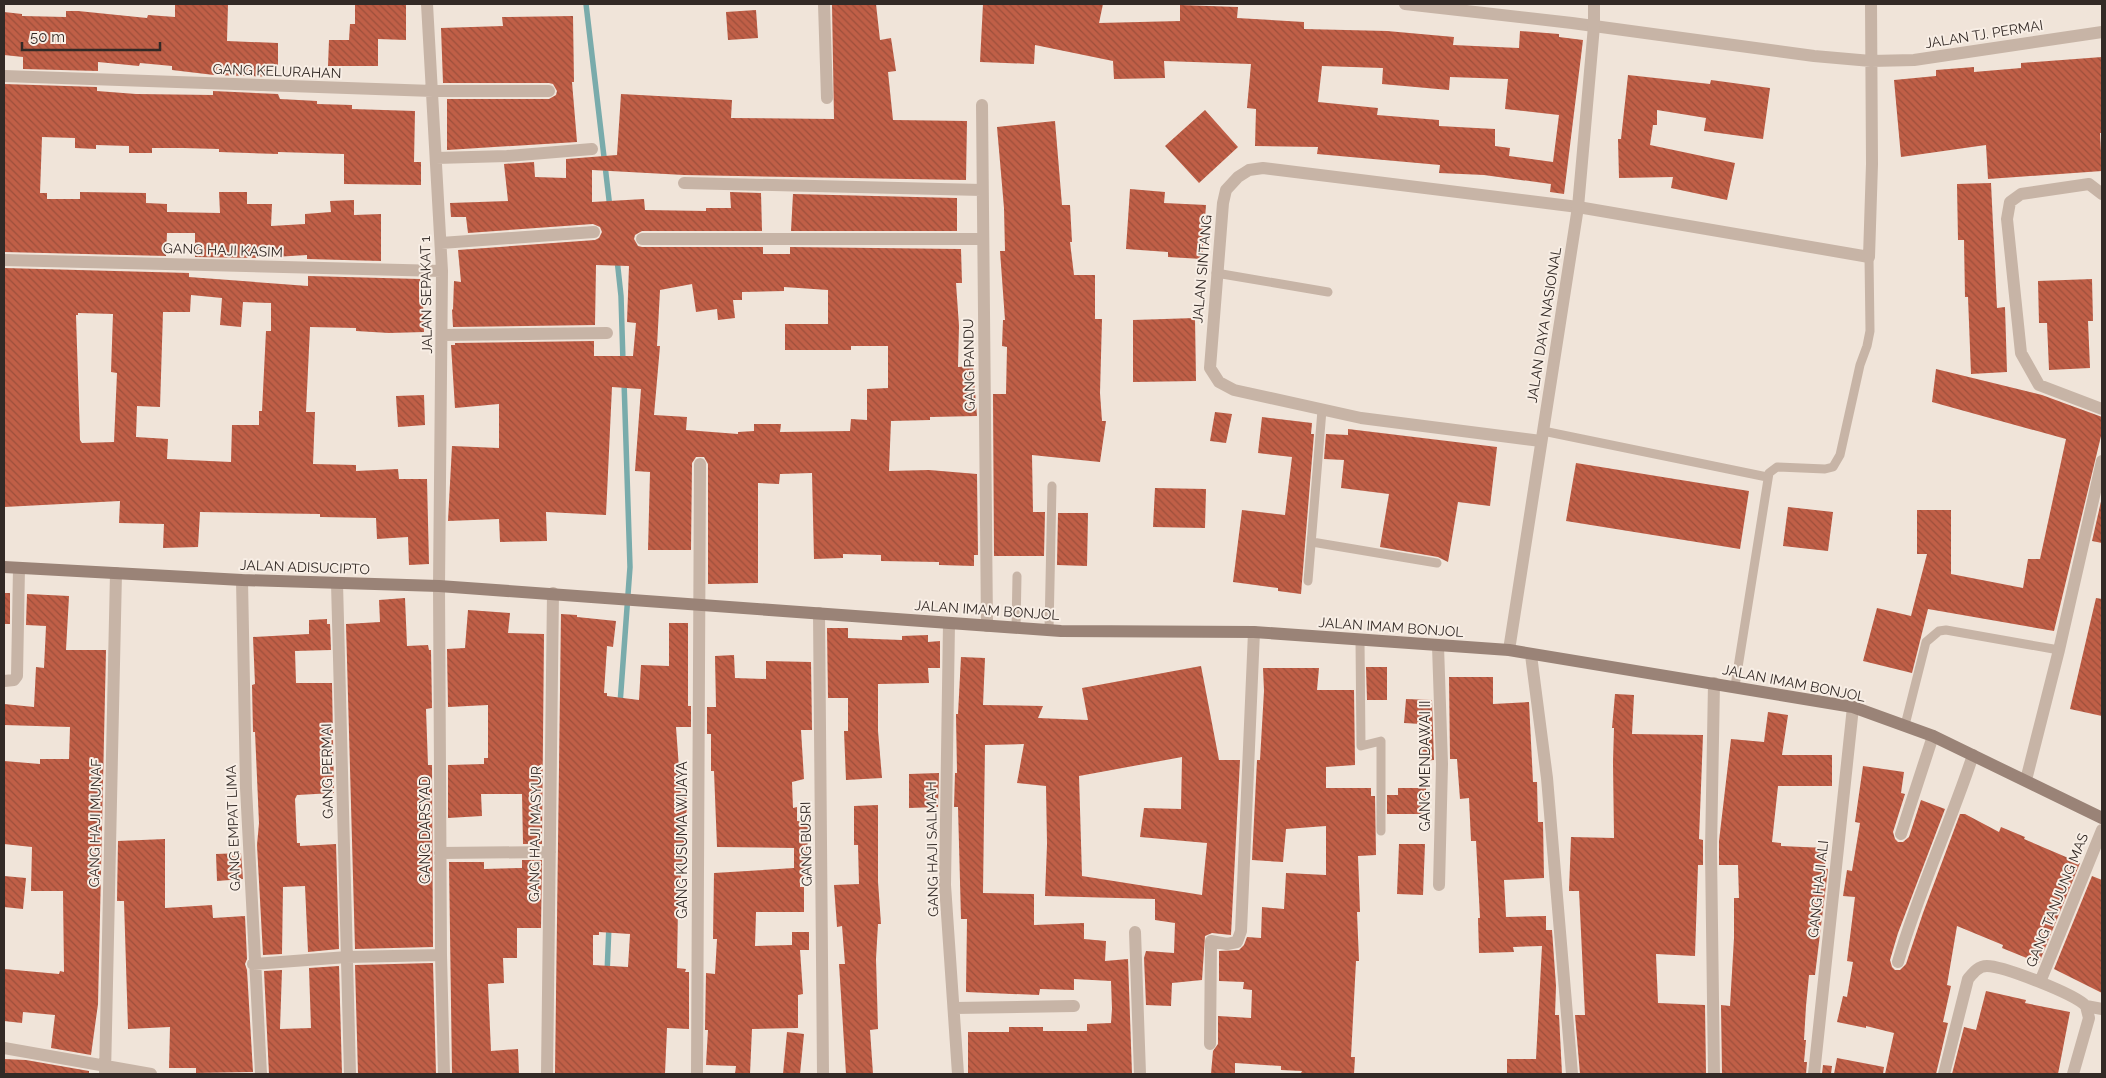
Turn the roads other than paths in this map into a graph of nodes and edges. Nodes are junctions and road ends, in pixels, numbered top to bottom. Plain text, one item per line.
1 (427, 4) edge
2 (824, 4) edge
3 (1404, 4) edge
4 (1594, 4) edge
5 (1871, 4) edge
6 (1594, 26) junction
7 (2102, 32) edge
8 (1871, 61) junction
9 (4, 76) edge
10 (433, 91) junction
11 (548, 91) dead end
12 (827, 98) dead end
13 (982, 105) dead end
14 (592, 149) dead end
15 (436, 158) junction
16 (684, 183) dead end
17 (982, 190) junction
18 (2102, 194) edge
19 (1578, 207) junction
20 (594, 232) dead end
21 (642, 239) dead end
22 (983, 240) junction
23 (441, 243) junction
24 (1868, 257) junction
25 (4, 260) edge
26 (442, 271) junction
27 (1216, 273) junction
28 (1328, 292) dead end
29 (607, 333) dead end
30 (442, 335) junction
31 (2102, 408) edge
32 (1322, 410) junction
33 (1542, 436) junction
34 (2102, 461) edge
35 (700, 464) dead end
36 (1767, 477) junction
37 (1052, 486) dead end
38 (1312, 542) junction
39 (1436, 563) dead end
40 (4, 567) edge
41 (19, 568) junction
42 (116, 573) junction
43 (1017, 576) dead end
44 (242, 580) junction
45 (1308, 581) dead end
46 (337, 583) junction
47 (439, 586) junction
48 (553, 593) junction
49 (651, 602) joint
50 (699, 605) junction
51 (819, 613) junction
52 (949, 623) junction
53 (987, 626) junction
54 (1016, 628) junction
55 (1049, 630) junction
56 (1254, 632) junction
57 (1360, 640) junction
58 (1438, 646) junction
59 (1509, 650) junction
60 (2059, 650) junction
61 (1531, 655) junction
62 (4, 681) edge
63 (1714, 683) junction
64 (1735, 686) junction
65 (1853, 707) junction
66 (1905, 725) junction
67 (1933, 736) junction
68 (1973, 755) junction
69 (2026, 780) junction
70 (2102, 818) edge
71 (2102, 830) edge
72 (1381, 831) dead end
73 (1901, 834) dead end
74 (550, 852) junction
75 (440, 853) junction
76 (1439, 886) dead end
77 (1135, 932) dead end
78 (441, 955) junction
79 (347, 958) junction
80 (1898, 962) dead end
81 (253, 964) junction
82 (2040, 982) junction
83 (1074, 1006) dead end
84 (2086, 1006) junction
85 (955, 1008) junction
86 (2102, 1009) edge
87 (1210, 1044) dead end
88 (4, 1048) edge
89 (105, 1070) edge
90 (151, 1074) edge
91 (260, 1074) edge
92 (350, 1074) edge
93 (444, 1074) edge
94 (547, 1074) edge
95 (697, 1074) edge
96 (823, 1074) edge
97 (958, 1074) edge
98 (1140, 1074) edge
99 (1572, 1074) edge
100 (1714, 1074) edge
101 (1814, 1074) edge
102 (1944, 1074) edge
103 (2073, 1074) edge

1 - 10 street, JALAN SEPAKAT 1
2 - 12 street
3 - 6 street, JALAN TJ. PERMAI
4 - 6 street, JALAN DAYA NASIONAL
5 - 8 street
6 - 8 street, JALAN TJ. PERMAI
6 - 19 street, JALAN DAYA NASIONAL
7 - 8 street, JALAN TJ. PERMAI
8 - 24 street
9 - 10 street, GANG KELURAHAN
10 - 11 street, GANG KELURAHAN
10 - 15 street, JALAN SEPAKAT 1
13 - 17 street, GANG PANDU
14 - 15 street
15 - 23 street, JALAN SEPAKAT 1
16 - 17 street
17 - 22 street, GANG PANDU
18 - 31 street
19 - 24 street, JALAN SINTANG
19 - 27 street, JALAN SINTANG
19 - 33 street, JALAN DAYA NASIONAL
20 - 23 street
21 - 22 street
22 - 53 street, GANG PANDU
23 - 26 street, JALAN SEPAKAT 1
24 - 36 lane
25 - 26 street, GANG HAJI KASIM
26 - 30 street, JALAN SEPAKAT 1
27 - 28 lane
27 - 32 street, JALAN SINTANG
29 - 30 street
30 - 47 street, JALAN SEPAKAT 1
32 - 33 street, JALAN SINTANG
32 - 38 lane
33 - 36 lane
33 - 59 street, JALAN DAYA NASIONAL
34 - 60 street
35 - 50 street, GANG KUSUMA WIJAYA
36 - 64 lane
37 - 55 lane
38 - 39 lane
38 - 45 lane
40 - 41 main road, JALAN ADISUCIPTO
41 - 42 main road, JALAN ADISUCIPTO
41 - 62 street
42 - 44 main road, JALAN ADISUCIPTO
42 - 89 street, GANG HAJI MUNAF
43 - 54 lane
44 - 46 main road, JALAN ADISUCIPTO
44 - 81 street, GANG EMPAT LIMA
46 - 47 main road, JALAN ADISUCIPTO
46 - 79 street, GANG PERMAI
47 - 48 main road, JALAN ADISUCIPTO
47 - 75 street, GANG DARSYAD
48 - 49 main road, JALAN ADISUCIPTO
48 - 74 street, GANG HAJI MASYUR
49 - 50 main road, JALAN IMAM BONJOL
50 - 51 main road, JALAN IMAM BONJOL
50 - 95 street, GANG KUSUMA WIJAYA
51 - 52 main road, JALAN IMAM BONJOL
51 - 96 street, GANG BUSRI
52 - 53 main road, JALAN IMAM BONJOL
52 - 85 street, GANG HAJI SALMAH
53 - 54 main road, JALAN IMAM BONJOL
54 - 55 main road, JALAN IMAM BONJOL
55 - 56 main road, JALAN IMAM BONJOL
56 - 57 main road, JALAN IMAM BONJOL
56 - 87 street
57 - 58 main road, JALAN IMAM BONJOL
57 - 72 lane
58 - 59 main road, JALAN IMAM BONJOL
58 - 76 street, GANG MENDAWAI II
59 - 61 main road, JALAN IMAM BONJOL
60 - 66 lane
60 - 69 street
61 - 63 main road, JALAN IMAM BONJOL
61 - 99 street
63 - 64 main road, JALAN IMAM BONJOL
63 - 100 street
64 - 65 main road, JALAN IMAM BONJOL
65 - 66 main road, JALAN IMAM BONJOL
65 - 101 street, GANG HAJI ALI
66 - 67 main road, JALAN IMAM BONJOL
67 - 68 main road, JALAN IMAM BONJOL
67 - 73 street
68 - 69 main road, JALAN IMAM BONJOL
68 - 80 street
69 - 70 main road, JALAN IMAM BONJOL
71 - 82 street, GANG TANJUNG MAS
74 - 75 street
74 - 94 street, GANG HAJI MASYUR
75 - 78 street, GANG DARSYAD
77 - 98 street
78 - 79 street
78 - 93 street, GANG DARSYAD
79 - 81 street
79 - 92 street, GANG PERMAI
81 - 91 street, GANG EMPAT LIMA
82 - 84 street
82 - 102 street
83 - 85 street
84 - 86 street
84 - 103 street
85 - 97 street, GANG HAJI SALMAH
88 - 89 street
89 - 90 street

